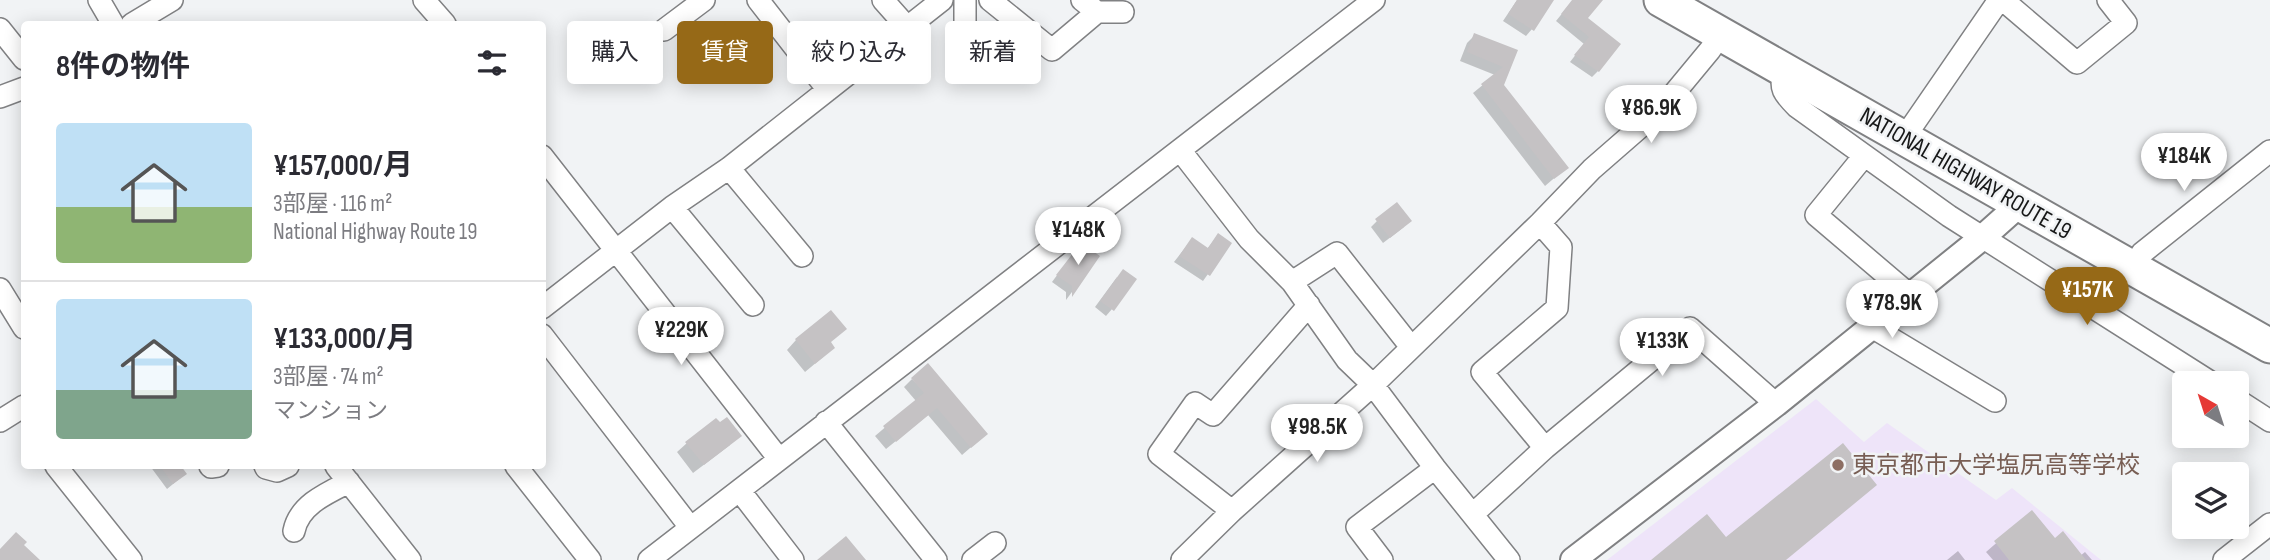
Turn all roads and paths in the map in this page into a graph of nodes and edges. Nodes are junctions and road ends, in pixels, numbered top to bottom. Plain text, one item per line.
1 (99, 0) edge
2 (172, 0) edge
3 (704, 0) edge
4 (758, 0) edge
5 (883, 0) edge
6 (942, 0) edge
7 (965, 0) edge
8 (990, 0) edge
9 (1374, 0) edge
10 (1661, 0) edge
11 (2001, 0) edge
12 (2108, 0) edge
13 (430, 2) edge
14 (1090, 6) edge
15 (1123, 12) dead end
16 (111, 21) edge
17 (137, 21) edge
18 (443, 21) edge
19 (902, 21) edge
20 (915, 21) edge
21 (965, 21) edge
22 (0, 29) edge
23 (664, 30) dead end
24 (1721, 34) junction
25 (21, 55) edge
26 (1785, 70) junction
27 (836, 84) edge
28 (21, 89) edge
29 (828, 90) junction
30 (0, 97) edge
31 (1904, 138) junction
32 (1180, 150) junction
33 (2270, 151) edge
34 (1864, 156) junction
35 (546, 161) edge
36 (729, 169) junction
37 (2020, 204) junction
38 (672, 207) junction
39 (1540, 223) junction
40 (1983, 237) junction
41 (616, 250) junction
42 (802, 256) dead end
43 (2132, 268) junction
44 (1292, 282) junction
45 (0, 289) edge
46 (1911, 296) junction
47 (546, 305) edge
48 (753, 305) dead end
49 (1309, 305) junction
50 (21, 323) edge
51 (1872, 327) junction
52 (546, 340) edge
53 (2270, 346) edge
54 (1411, 347) junction
55 (2193, 371) edge
56 (1373, 384) junction
57 (1995, 401) dead end
58 (1776, 404) junction
59 (2249, 407) edge
60 (2270, 421) edge
61 (826, 422) junction
62 (1545, 448) junction
63 (779, 459) junction
64 (1435, 468) junction
65 (58, 469) edge
66 (518, 469) edge
67 (340, 470) edge
68 (740, 491) junction
69 (1232, 512) junction
70 (1473, 514) junction
71 (2270, 524) edge
72 (690, 527) junction
73 (294, 531) dead end
74 (995, 543) dead end
75 (1192, 556) edge
76 (131, 560) edge
77 (411, 560) edge
78 (590, 560) edge
79 (649, 560) edge
80 (793, 560) edge
81 (936, 560) edge
82 (973, 560) edge
83 (1382, 560) edge
84 (1509, 560) edge
85 (1573, 560) edge
86 (2224, 560) edge

1 - 16 street
2 - 17 street
3 - 23 street
4 - 29 street
5 - 19 street
6 - 20 street
7 - 21 street
8 - 14 street
9 - 32 street
10 - 24 highway, NATIONAL HIGHWAY ROUTE 19
11 - 12 street
11 - 31 street
13 - 18 street
14 - 15 street
22 - 25 street
24 - 26 highway, NATIONAL HIGHWAY ROUTE 19
24 - 39 street
26 - 31 highway, NATIONAL HIGHWAY ROUTE 19
26 - 34 street
27 - 29 street
28 - 30 street
29 - 36 street
31 - 37 highway, NATIONAL HIGHWAY ROUTE 19
32 - 44 street
32 - 61 street
33 - 43 street
34 - 40 street
34 - 46 street
35 - 41 street
36 - 38 street
36 - 42 street
37 - 40 street
37 - 43 highway, NATIONAL HIGHWAY ROUTE 19
38 - 41 street
38 - 48 street
39 - 54 street
39 - 62 street
40 - 46 street
40 - 55 street
41 - 47 street
41 - 63 street
43 - 53 highway, NATIONAL HIGHWAY ROUTE 19
44 - 49 street
44 - 54 street
45 - 50 street
46 - 51 street
49 - 56 street
49 - 69 street
51 - 57 street
51 - 58 street
52 - 72 street
54 - 56 street
56 - 64 street
56 - 69 street
58 - 62 street
58 - 85 street
59 - 60 street
61 - 63 street
61 - 81 street
62 - 70 street
63 - 68 street
64 - 70 street
64 - 83 street
65 - 76 street
66 - 78 street
67 - 73 street
67 - 77 street
68 - 72 street
68 - 80 street
69 - 75 street
70 - 84 street
71 - 86 street
72 - 79 street
74 - 82 street

